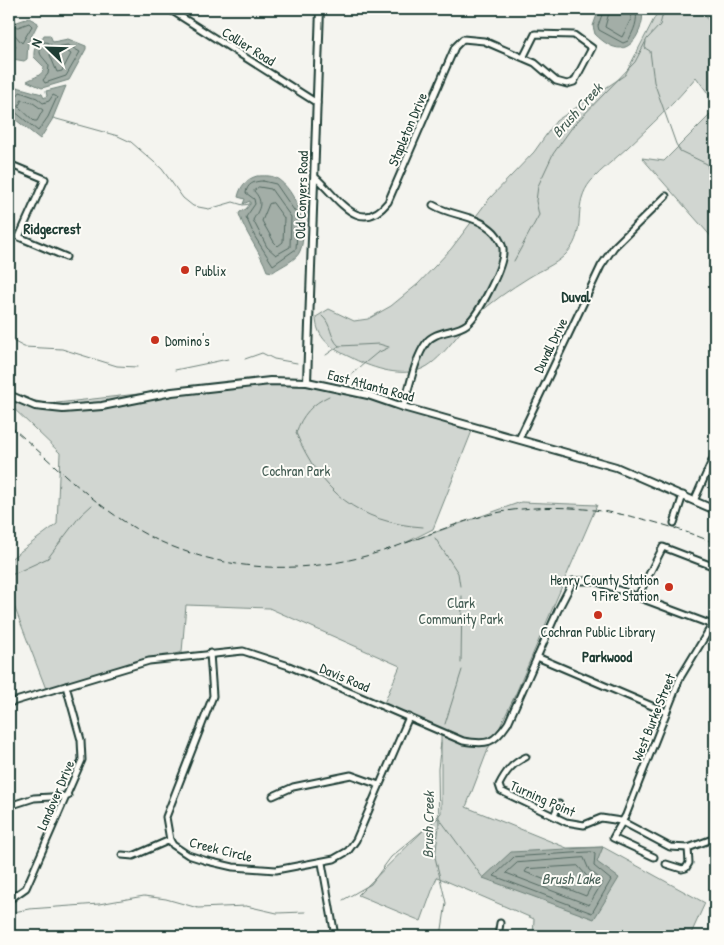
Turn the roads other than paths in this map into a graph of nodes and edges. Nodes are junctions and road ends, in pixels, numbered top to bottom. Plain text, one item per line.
1 (169, 9) edge
2 (320, 9) edge
3 (524, 58) junction
4 (316, 103) junction
5 (9, 164) edge
6 (314, 177) junction
7 (666, 196) dead end
8 (433, 205) dead end
9 (66, 257) dead end
10 (307, 382) junction
11 (9, 395) edge
12 (403, 407) junction
13 (519, 439) junction
14 (715, 454) edge
15 (683, 495) junction
16 (694, 501) junction
17 (715, 510) edge
18 (674, 523) dead end
19 (715, 567) edge
20 (638, 596) junction
21 (714, 626) edge
22 (210, 653) junction
23 (538, 657) junction
24 (66, 686) junction
25 (9, 703) edge
26 (666, 712) junction
27 (409, 717) junction
28 (526, 757) dead end
29 (379, 785) junction
30 (68, 796) junction
31 (273, 796) dead end
32 (559, 804) dead end
33 (9, 806) edge
34 (554, 816) junction
35 (621, 821) junction
36 (715, 838) edge
37 (170, 840) junction
38 (688, 848) junction
39 (122, 855) dead end
40 (654, 856) dead end
41 (322, 863) junction
42 (666, 864) dead end
43 (9, 900) edge
44 (500, 923) dead end
45 (335, 936) edge
46 (498, 936) edge

1 - 4 street, Collier Road
2 - 4 street, Old Conyers Road
3 - 3 street, Stapleton Drive
3 - 6 street, Stapleton Drive
4 - 6 street, Old Conyers Road
5 - 9 street
6 - 10 street, Old Conyers Road
7 - 13 street, Duvall Drive
8 - 12 street
10 - 11 street, East Atlanta Road
10 - 12 street, East Atlanta Road
12 - 13 street, East Atlanta Road
13 - 15 street, East Atlanta Road
14 - 16 street
15 - 16 street, East Atlanta Road
15 - 18 street
16 - 17 street, East Atlanta Road
19 - 20 street
20 - 21 street
20 - 23 street, Davis Road
21 - 26 street, West Burke Street
22 - 24 street, Davis Road
22 - 27 street, Davis Road
22 - 37 street, Creek Circle
23 - 26 street
23 - 27 street, Davis Road
24 - 25 street, Davis Road
24 - 30 street, Landover Drive
26 - 35 street, West Burke Street
27 - 29 street, Creek Circle
28 - 34 street, Turning Point
29 - 31 street
29 - 41 street, Creek Circle
30 - 33 street
30 - 43 street, Landover Drive
32 - 34 street
34 - 35 street, Turning Point
35 - 38 street
35 - 40 street
36 - 38 street
37 - 39 street
37 - 41 street, Creek Circle
38 - 42 street
41 - 45 street
44 - 46 street

